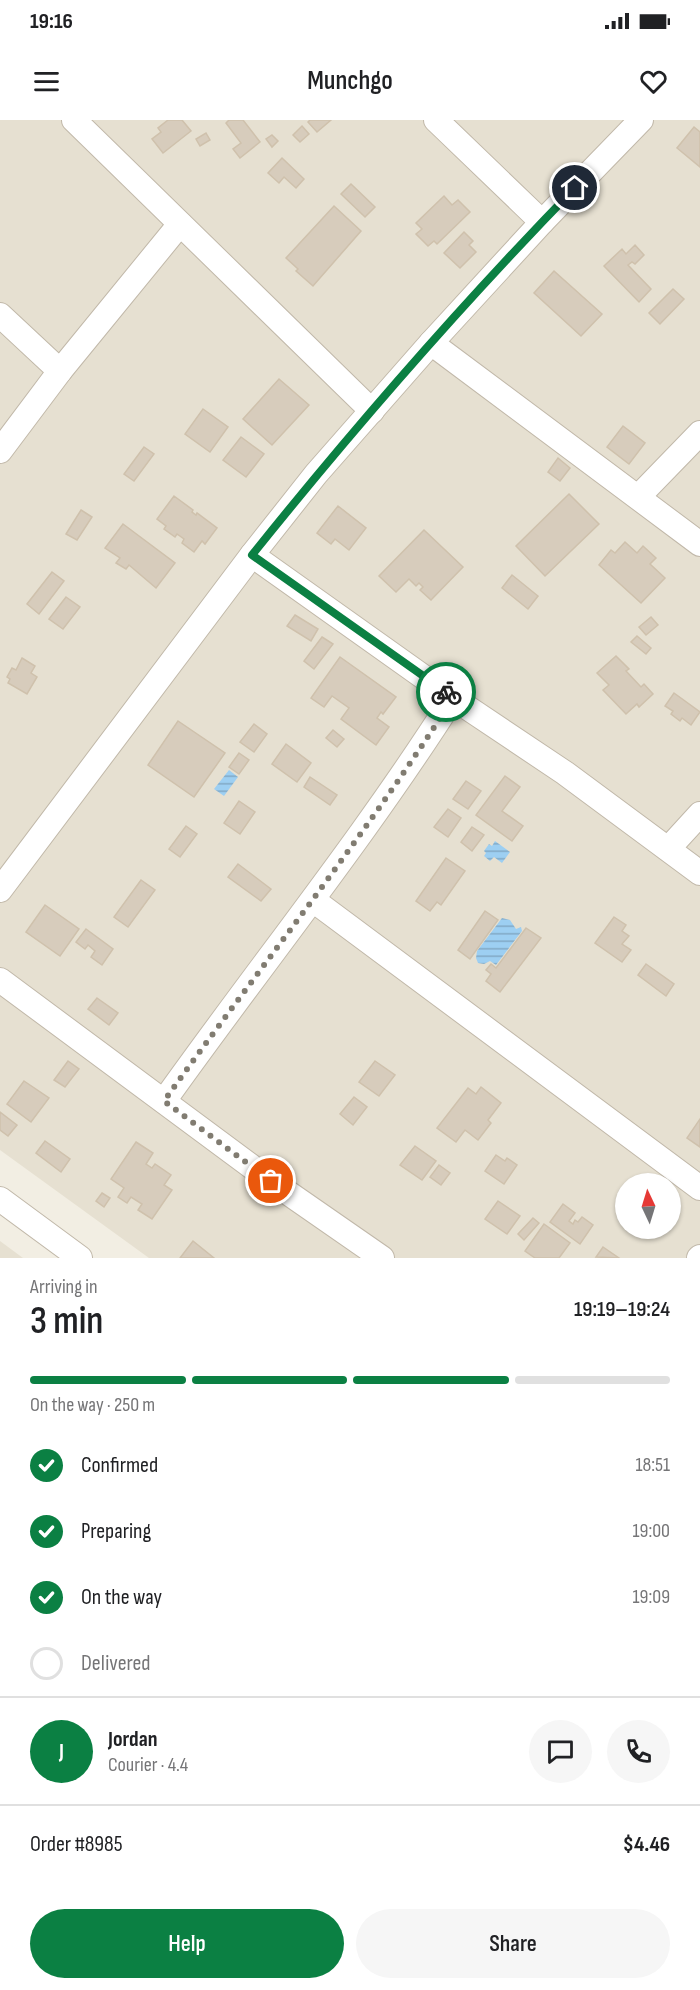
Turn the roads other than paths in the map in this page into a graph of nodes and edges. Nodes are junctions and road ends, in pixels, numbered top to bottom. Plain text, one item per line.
1 (74, 120) edge
2 (436, 120) edge
3 (641, 120) edge
4 (542, 222) junction
5 (180, 224) junction
6 (0, 315) edge
7 (431, 343) junction
8 (60, 371) junction
9 (372, 411) junction
10 (700, 433) edge
11 (0, 451) edge
12 (638, 497) junction
13 (700, 544) edge
14 (252, 555) junction
15 (453, 698) junction
16 (700, 814) edge
17 (668, 849) junction
18 (700, 873) edge
19 (0, 890) edge
20 (313, 900) junction
21 (0, 980) edge
22 (164, 1101) junction
23 (700, 1188) edge
24 (0, 1199) edge
25 (80, 1258) edge
26 (382, 1258) edge

1 - 5 street
2 - 4 street
3 - 4 street
4 - 7 street
5 - 8 street
5 - 9 street
6 - 8 street
7 - 9 street
7 - 12 street
8 - 11 street
9 - 14 street
10 - 12 street
12 - 13 street
14 - 15 street
14 - 19 street
15 - 17 street
15 - 20 street
16 - 17 street
17 - 18 street
20 - 22 street
20 - 23 street
21 - 22 street
22 - 26 street
24 - 25 street

